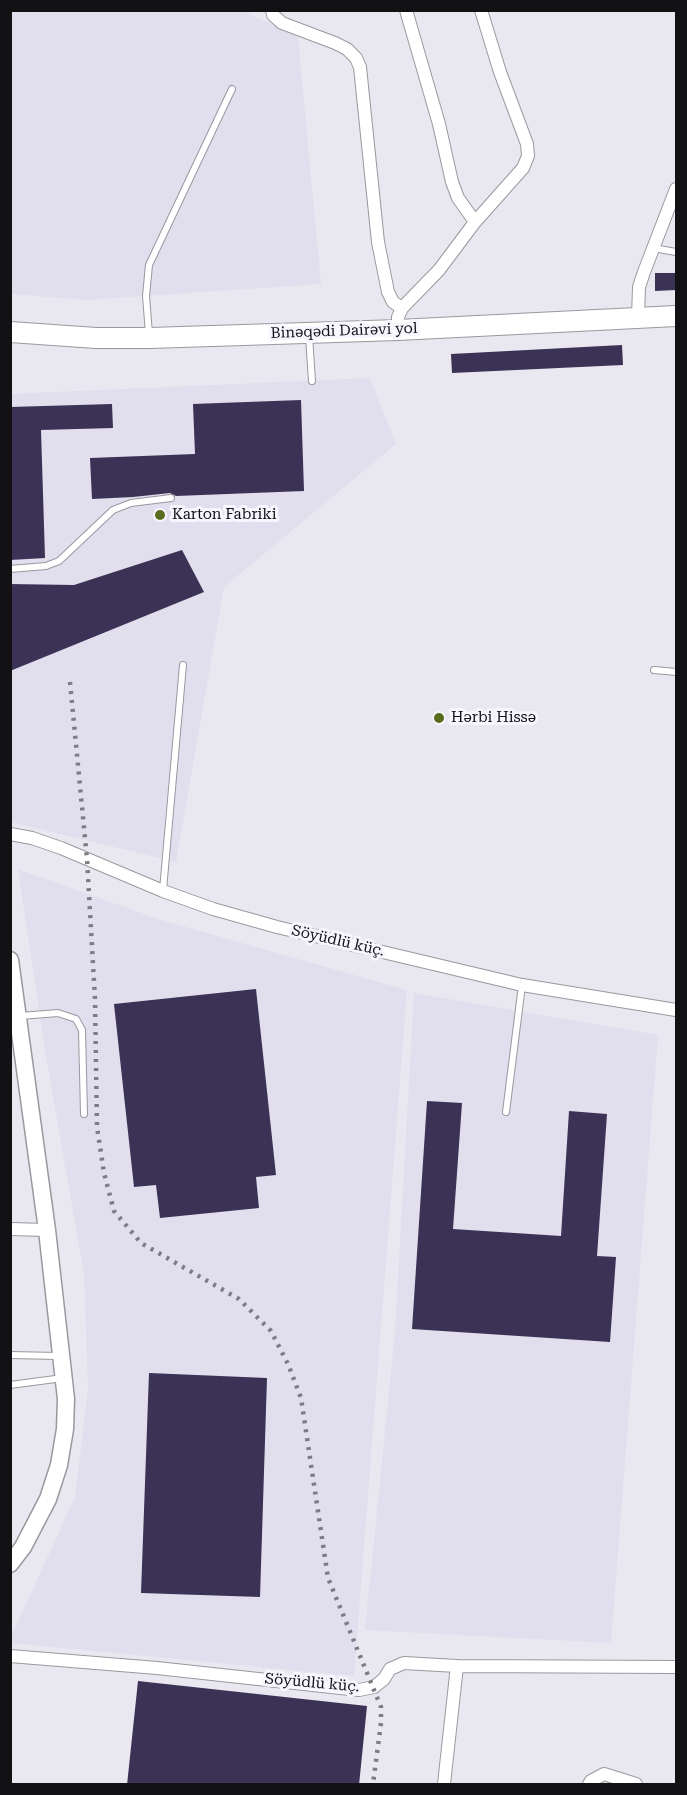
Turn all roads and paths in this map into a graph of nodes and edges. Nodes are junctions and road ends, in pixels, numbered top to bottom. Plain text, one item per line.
1 (272, 10) edge
2 (406, 10) edge
3 (481, 10) edge
4 (232, 89) dead end
5 (676, 189) edge
6 (475, 222) junction
7 (653, 248) junction
8 (676, 252) edge
9 (402, 308) junction
10 (676, 316) edge
11 (638, 318) junction
12 (398, 330) junction
13 (10, 332) edge
14 (309, 333) junction
15 (150, 338) junction
16 (312, 381) dead end
17 (171, 498) dead end
18 (10, 569) edge
19 (183, 665) dead end
20 (654, 670) dead end
21 (676, 672) edge
22 (10, 834) edge
23 (163, 891) junction
24 (10, 960) edge
25 (522, 985) junction
26 (676, 1010) edge
27 (15, 1016) edge
28 (506, 1112) dead end
29 (84, 1114) dead end
30 (10, 1230) edge
31 (47, 1230) junction
32 (10, 1355) edge
33 (62, 1356) junction
34 (64, 1378) junction
35 (10, 1384) edge
36 (10, 1564) edge
37 (10, 1656) edge
38 (457, 1666) junction
39 (676, 1666) edge
40 (444, 1785) edge
41 (589, 1785) edge
42 (636, 1785) edge

1 - 9 street
2 - 6 street
3 - 6 street
4 - 15 lane
5 - 7 street
6 - 9 street
7 - 8 lane
7 - 11 street
9 - 12 street
10 - 11 main road, Binəqədi Dairəvi yol
11 - 12 main road, Binəqədi Dairəvi yol
12 - 14 main road, Binəqədi Dairəvi yol
13 - 15 main road, Binəqədi Dairəvi yol
14 - 15 main road, Binəqədi Dairəvi yol
14 - 16 lane
17 - 18 lane
19 - 23 lane
20 - 21 lane
22 - 23 street, Söyüdlü küç.
23 - 25 street, Söyüdlü küç.
24 - 27 street
25 - 26 street, Söyüdlü küç.
25 - 28 lane
27 - 29 lane
27 - 31 street
30 - 31 street
31 - 33 street
32 - 33 lane
33 - 34 street
34 - 35 lane
34 - 36 street
37 - 38 street, Söyüdlü küç.
38 - 39 street, Söyüdlü küç.
38 - 40 street
41 - 42 street

